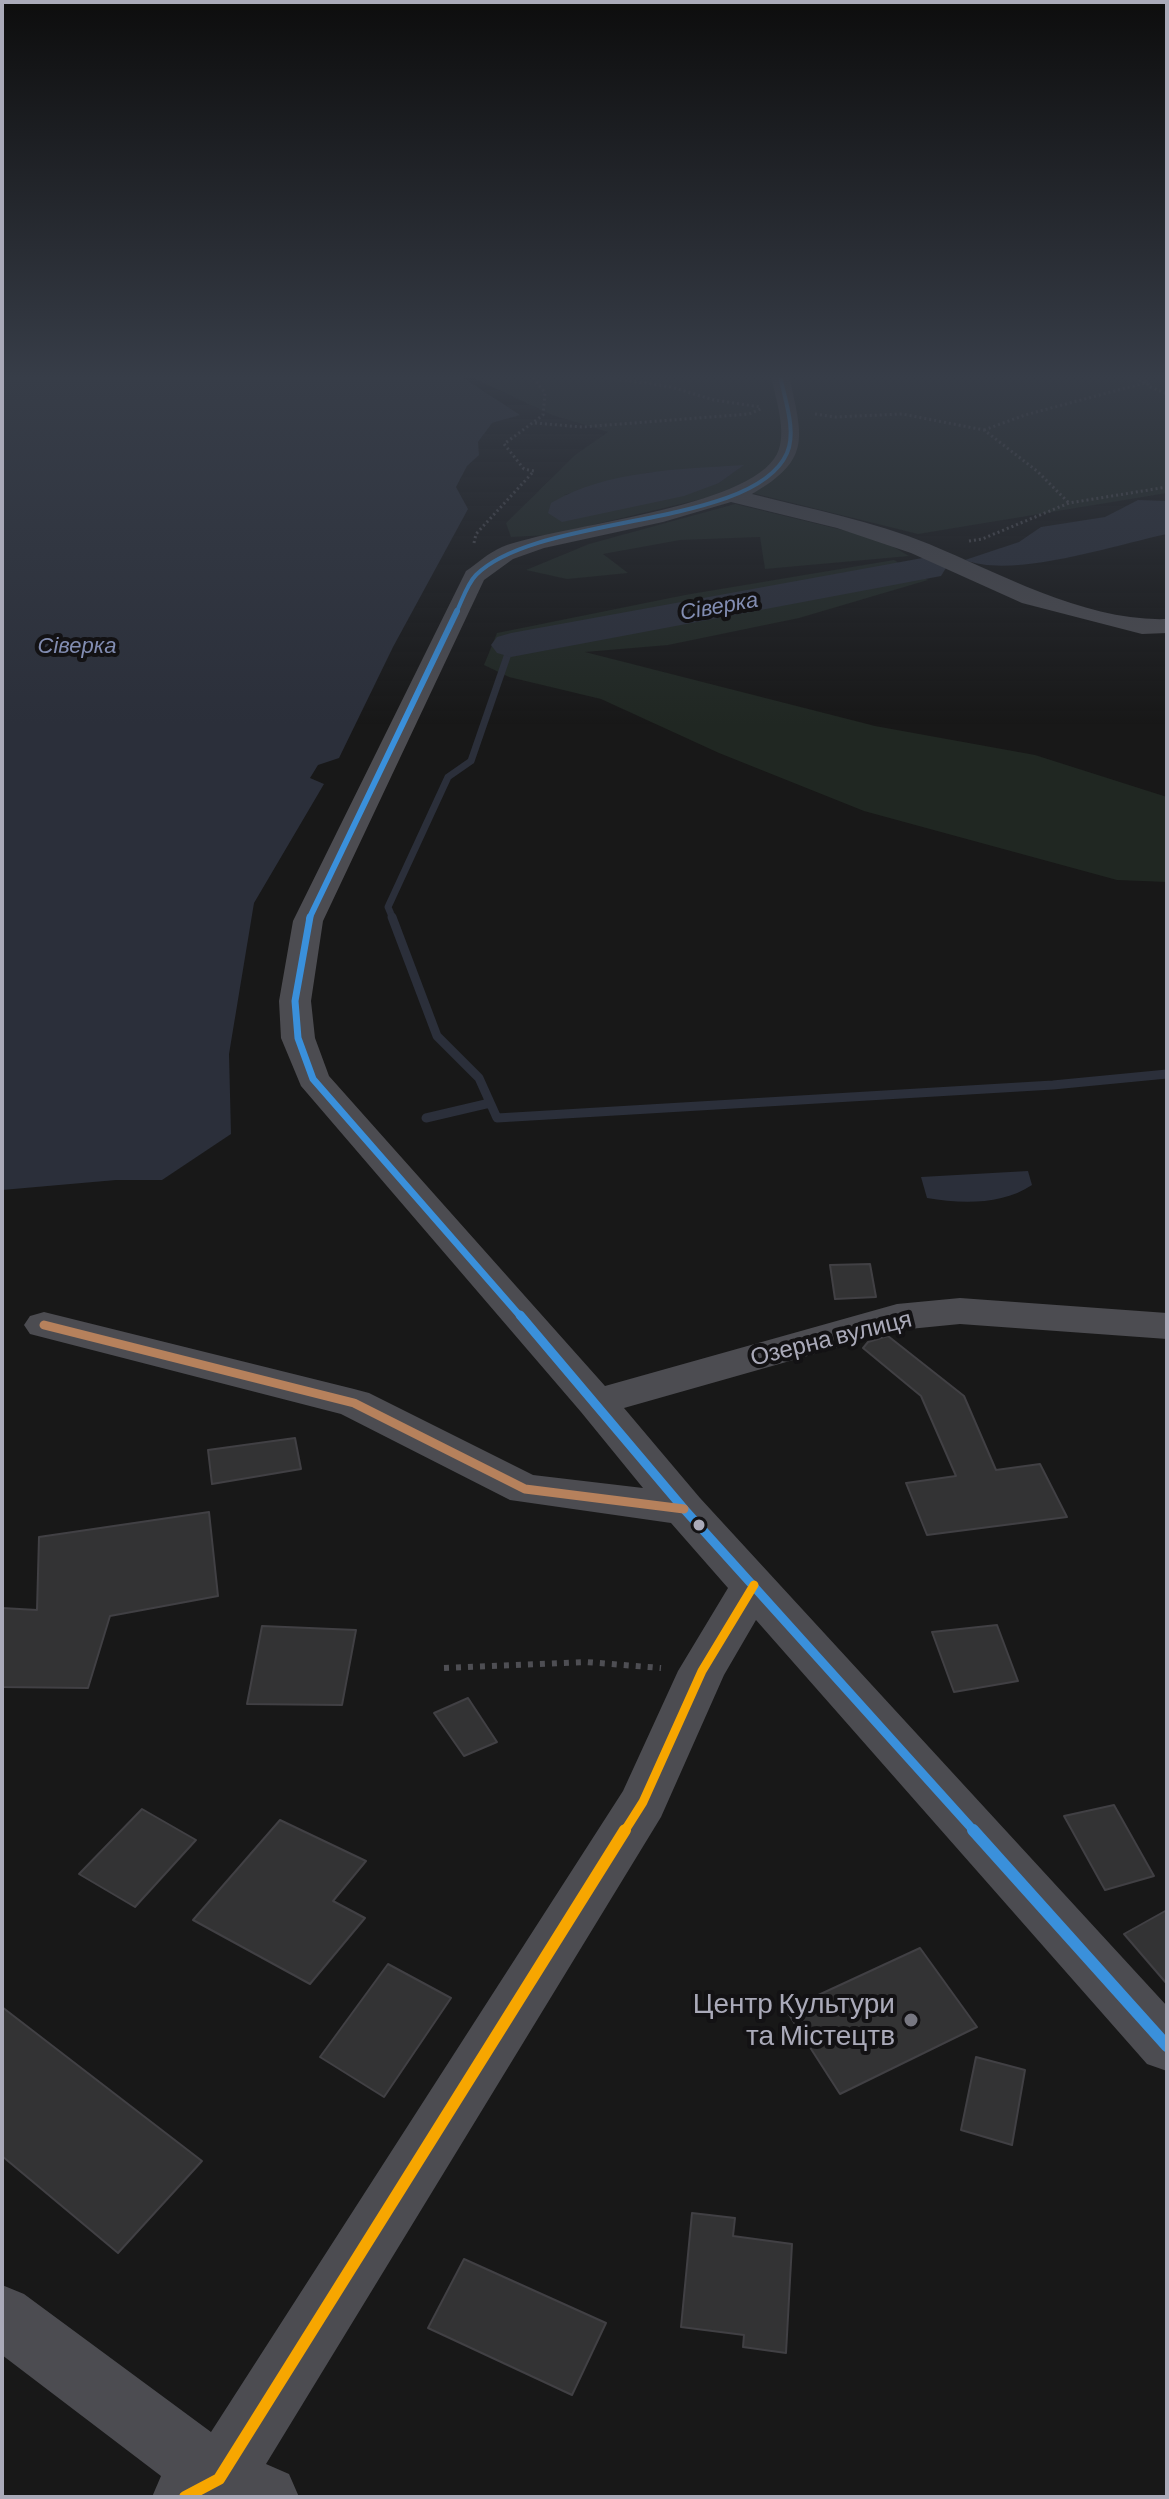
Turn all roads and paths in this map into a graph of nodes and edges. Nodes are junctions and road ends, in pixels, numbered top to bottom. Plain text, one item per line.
1 (515, 492) edge
2 (741, 492) edge
3 (1058, 492) edge
4 (1139, 492) edge
5 (732, 496) junction
6 (1069, 503) junction
7 (919, 548) junction
8 (474, 576) junction
9 (1167, 629) edge
10 (44, 1325) dead end
11 (1167, 1326) edge
12 (596, 1402) junction
13 (684, 1509) junction
14 (754, 1585) junction
15 (444, 1668) dead end
16 (702, 1671) junction
17 (1167, 2046) edge
18 (2, 2316) edge
19 (223, 2491) edge

1 - 8 path
2 - 5 street
3 - 6 path
4 - 6 path
5 - 7 street
5 - 8 street
6 - 7 path
7 - 9 street
8 - 12 street
10 - 13 street
11 - 12 street, Озерна вулиця
12 - 13 street
13 - 14 street
14 - 16 street
14 - 17 street
15 - 16 path
16 - 19 street
18 - 19 street

